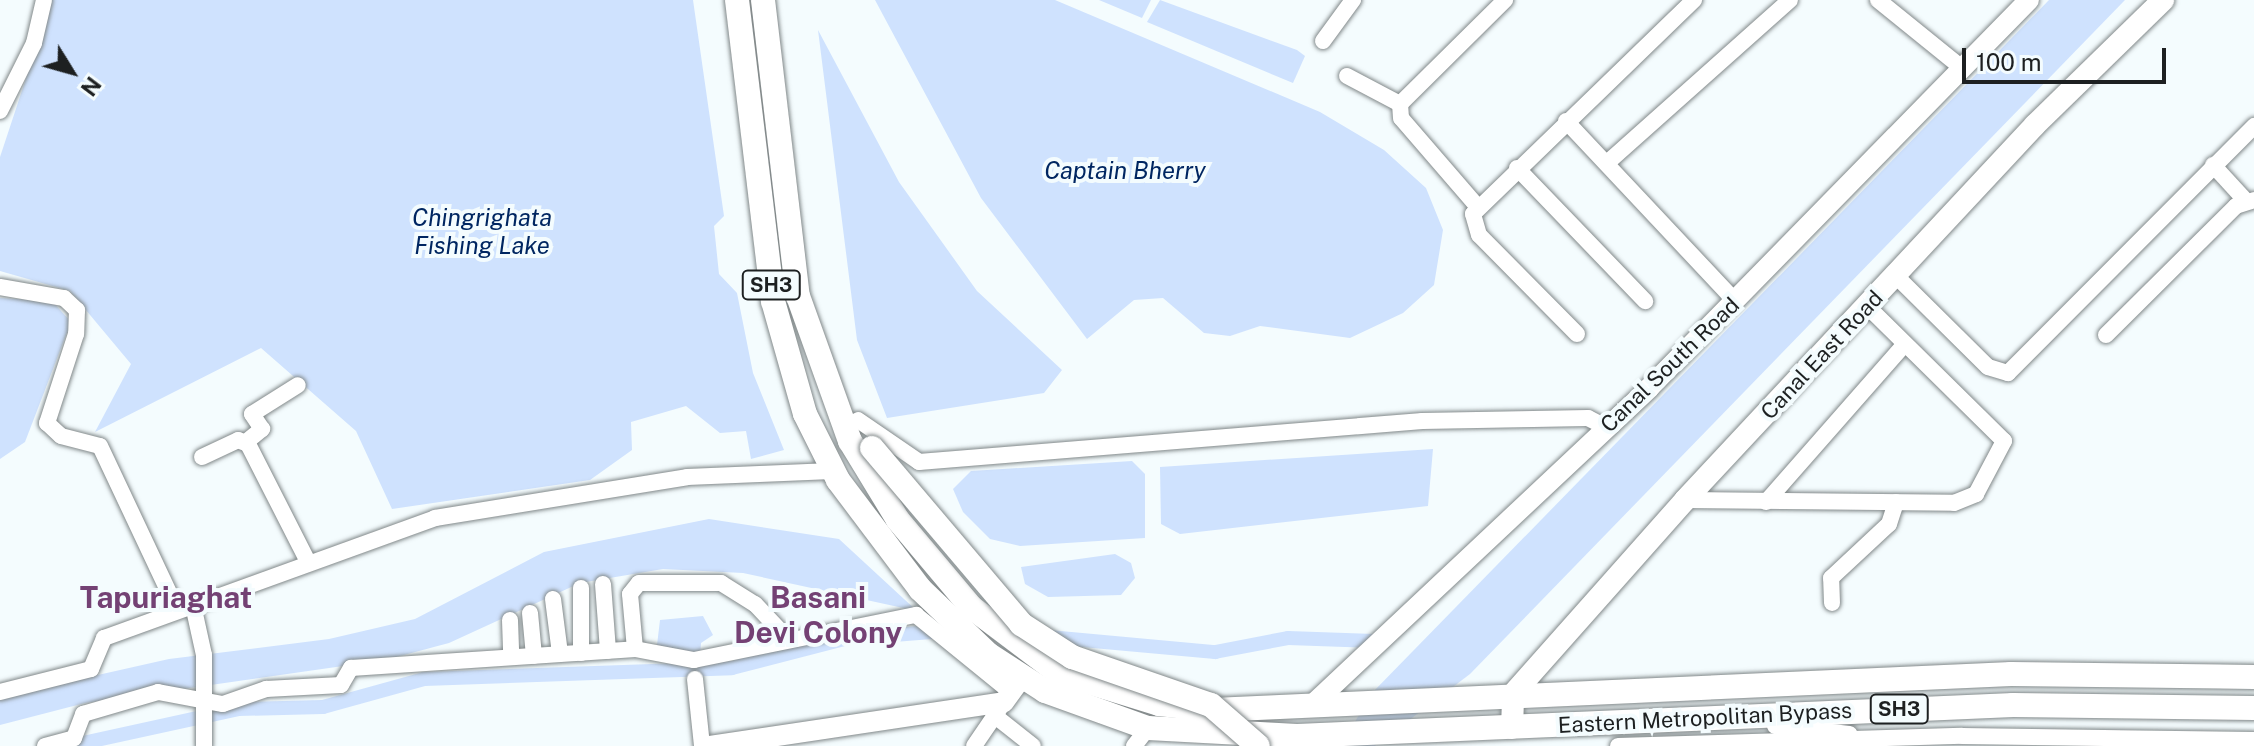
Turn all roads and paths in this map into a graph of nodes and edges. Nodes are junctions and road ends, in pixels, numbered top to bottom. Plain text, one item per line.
1 (44, 0) edge
2 (737, 0) edge
3 (763, 0) edge
4 (1353, 0) edge
5 (1505, 0) edge
6 (1694, 0) edge
7 (1790, 0) edge
8 (1878, 0) edge
9 (2029, 0) edge
10 (2163, 0) edge
11 (1323, 41) dead end
12 (1962, 68) junction
13 (1347, 76) dead end
14 (1400, 104) junction
15 (0, 111) edge
16 (1566, 121) junction
17 (2254, 126) edge
18 (1607, 163) junction
19 (2213, 165) junction
20 (1517, 168) junction
21 (2250, 200) edge
22 (1477, 206) junction
23 (1896, 276) junction
24 (0, 287) edge
25 (798, 296) junction
26 (1645, 301) dead end
27 (1735, 301) junction
28 (1867, 306) junction
29 (1577, 334) dead end
30 (2106, 335) dead end
31 (1905, 344) junction
32 (298, 385) dead end
33 (858, 420) junction
34 (1606, 427) junction
35 (246, 442) junction
36 (865, 452) junction
37 (202, 457) dead end
38 (835, 476) junction
39 (1685, 500) junction
40 (1766, 502) junction
41 (1896, 502) junction
42 (307, 560) junction
43 (603, 584) dead end
44 (581, 588) dead end
45 (553, 599) dead end
46 (1832, 603) dead end
47 (185, 607) junction
48 (530, 613) dead end
49 (510, 620) dead end
50 (788, 639) junction
51 (635, 649) junction
52 (608, 651) junction
53 (581, 653) junction
54 (560, 654) junction
55 (534, 656) junction
56 (511, 657) junction
57 (982, 658) junction
58 (1339, 673) junction
59 (2254, 677) edge
60 (695, 679) dead end
61 (0, 692) edge
62 (1513, 694) junction
63 (1008, 698) junction
64 (205, 702) junction
65 (1312, 705) junction
66 (1347, 705) junction
67 (2254, 708) edge
68 (1699, 718) junction
69 (1512, 728) junction
70 (1141, 737) edge
71 (1335, 737) edge
72 (1420, 737) edge
73 (1859, 738) junction
74 (1195, 739) edge
75 (2254, 740) edge
76 (1292, 741) edge
77 (2111, 741) edge
78 (45, 746) edge
79 (204, 746) edge
80 (702, 746) edge
81 (710, 746) edge
82 (974, 746) edge
83 (1033, 746) edge
84 (1258, 746) edge
85 (1618, 746) edge

1 - 15 street
2 - 38 main road, Eastern Metropolitan Bypass / SH3
3 - 25 main road, Eastern Metropolitan Bypass / SH3
4 - 11 street
5 - 14 street
6 - 16 street
7 - 18 street
8 - 12 street
9 - 12 street, Canal South Road
10 - 23 main road, Canal East Road
12 - 27 street, Canal South Road
13 - 14 street
14 - 22 street
16 - 18 street
16 - 20 street
17 - 19 street
18 - 27 street
19 - 21 street
19 - 23 street
20 - 22 street
20 - 26 street
21 - 30 street
22 - 29 street
23 - 28 main road, Canal East Road
24 - 47 street
25 - 33 main road, Eastern Metropolitan Bypass
25 - 36 main road, Eastern Metropolitan Bypass / SH3
27 - 34 street, Canal South Road
28 - 31 street
28 - 39 main road, Canal East Road
31 - 40 street
31 - 41 street
32 - 35 street
33 - 34 street
33 - 36 main road, Eastern Metropolitan Bypass
34 - 58 street, Canal South Road
35 - 37 street
35 - 42 street
36 - 65 main road, Eastern Metropolitan Bypass / SH3
36 - 84 main road, bridge
38 - 42 street
38 - 57 main road, Eastern Metropolitan Bypass / SH3
39 - 40 street
39 - 62 main road, Canal East Road
40 - 41 street
41 - 46 street
42 - 47 street
43 - 52 street
44 - 53 street
45 - 54 street
47 - 61 street
47 - 64 street
48 - 55 street
49 - 56 street
50 - 51 street
50 - 51 street
50 - 57 street
51 - 52 street
52 - 53 street
53 - 54 street
54 - 55 street
55 - 56 street
56 - 64 street
57 - 63 main road, Eastern Metropolitan Bypass / SH3
58 - 65 street, Canal South Road
58 - 66 street
59 - 62 main road, Eastern Metropolitan Bypass / SH3
60 - 80 street
62 - 66 main road, Eastern Metropolitan Bypass / SH3
62 - 69 main road
63 - 70 main road, Eastern Metropolitan Bypass / SH3
63 - 81 street
63 - 82 street
63 - 83 street
64 - 78 street
64 - 79 street
65 - 66 main road, Eastern Metropolitan Bypass / SH3
65 - 76 main road
66 - 71 main road
67 - 68 main road, Eastern Metropolitan Bypass / SH3
68 - 69 main road, Eastern Metropolitan Bypass / SH3
68 - 73 street
69 - 72 main road, Eastern Metropolitan Bypass / SH3
70 - 74 main road, Eastern Metropolitan Bypass / SH3
71 - 72 main road, Eastern Metropolitan Bypass / SH3
71 - 76 main road, Eastern Metropolitan Bypass / SH3
73 - 77 street
73 - 85 street
74 - 76 main road, Eastern Metropolitan Bypass / SH3
75 - 77 street

